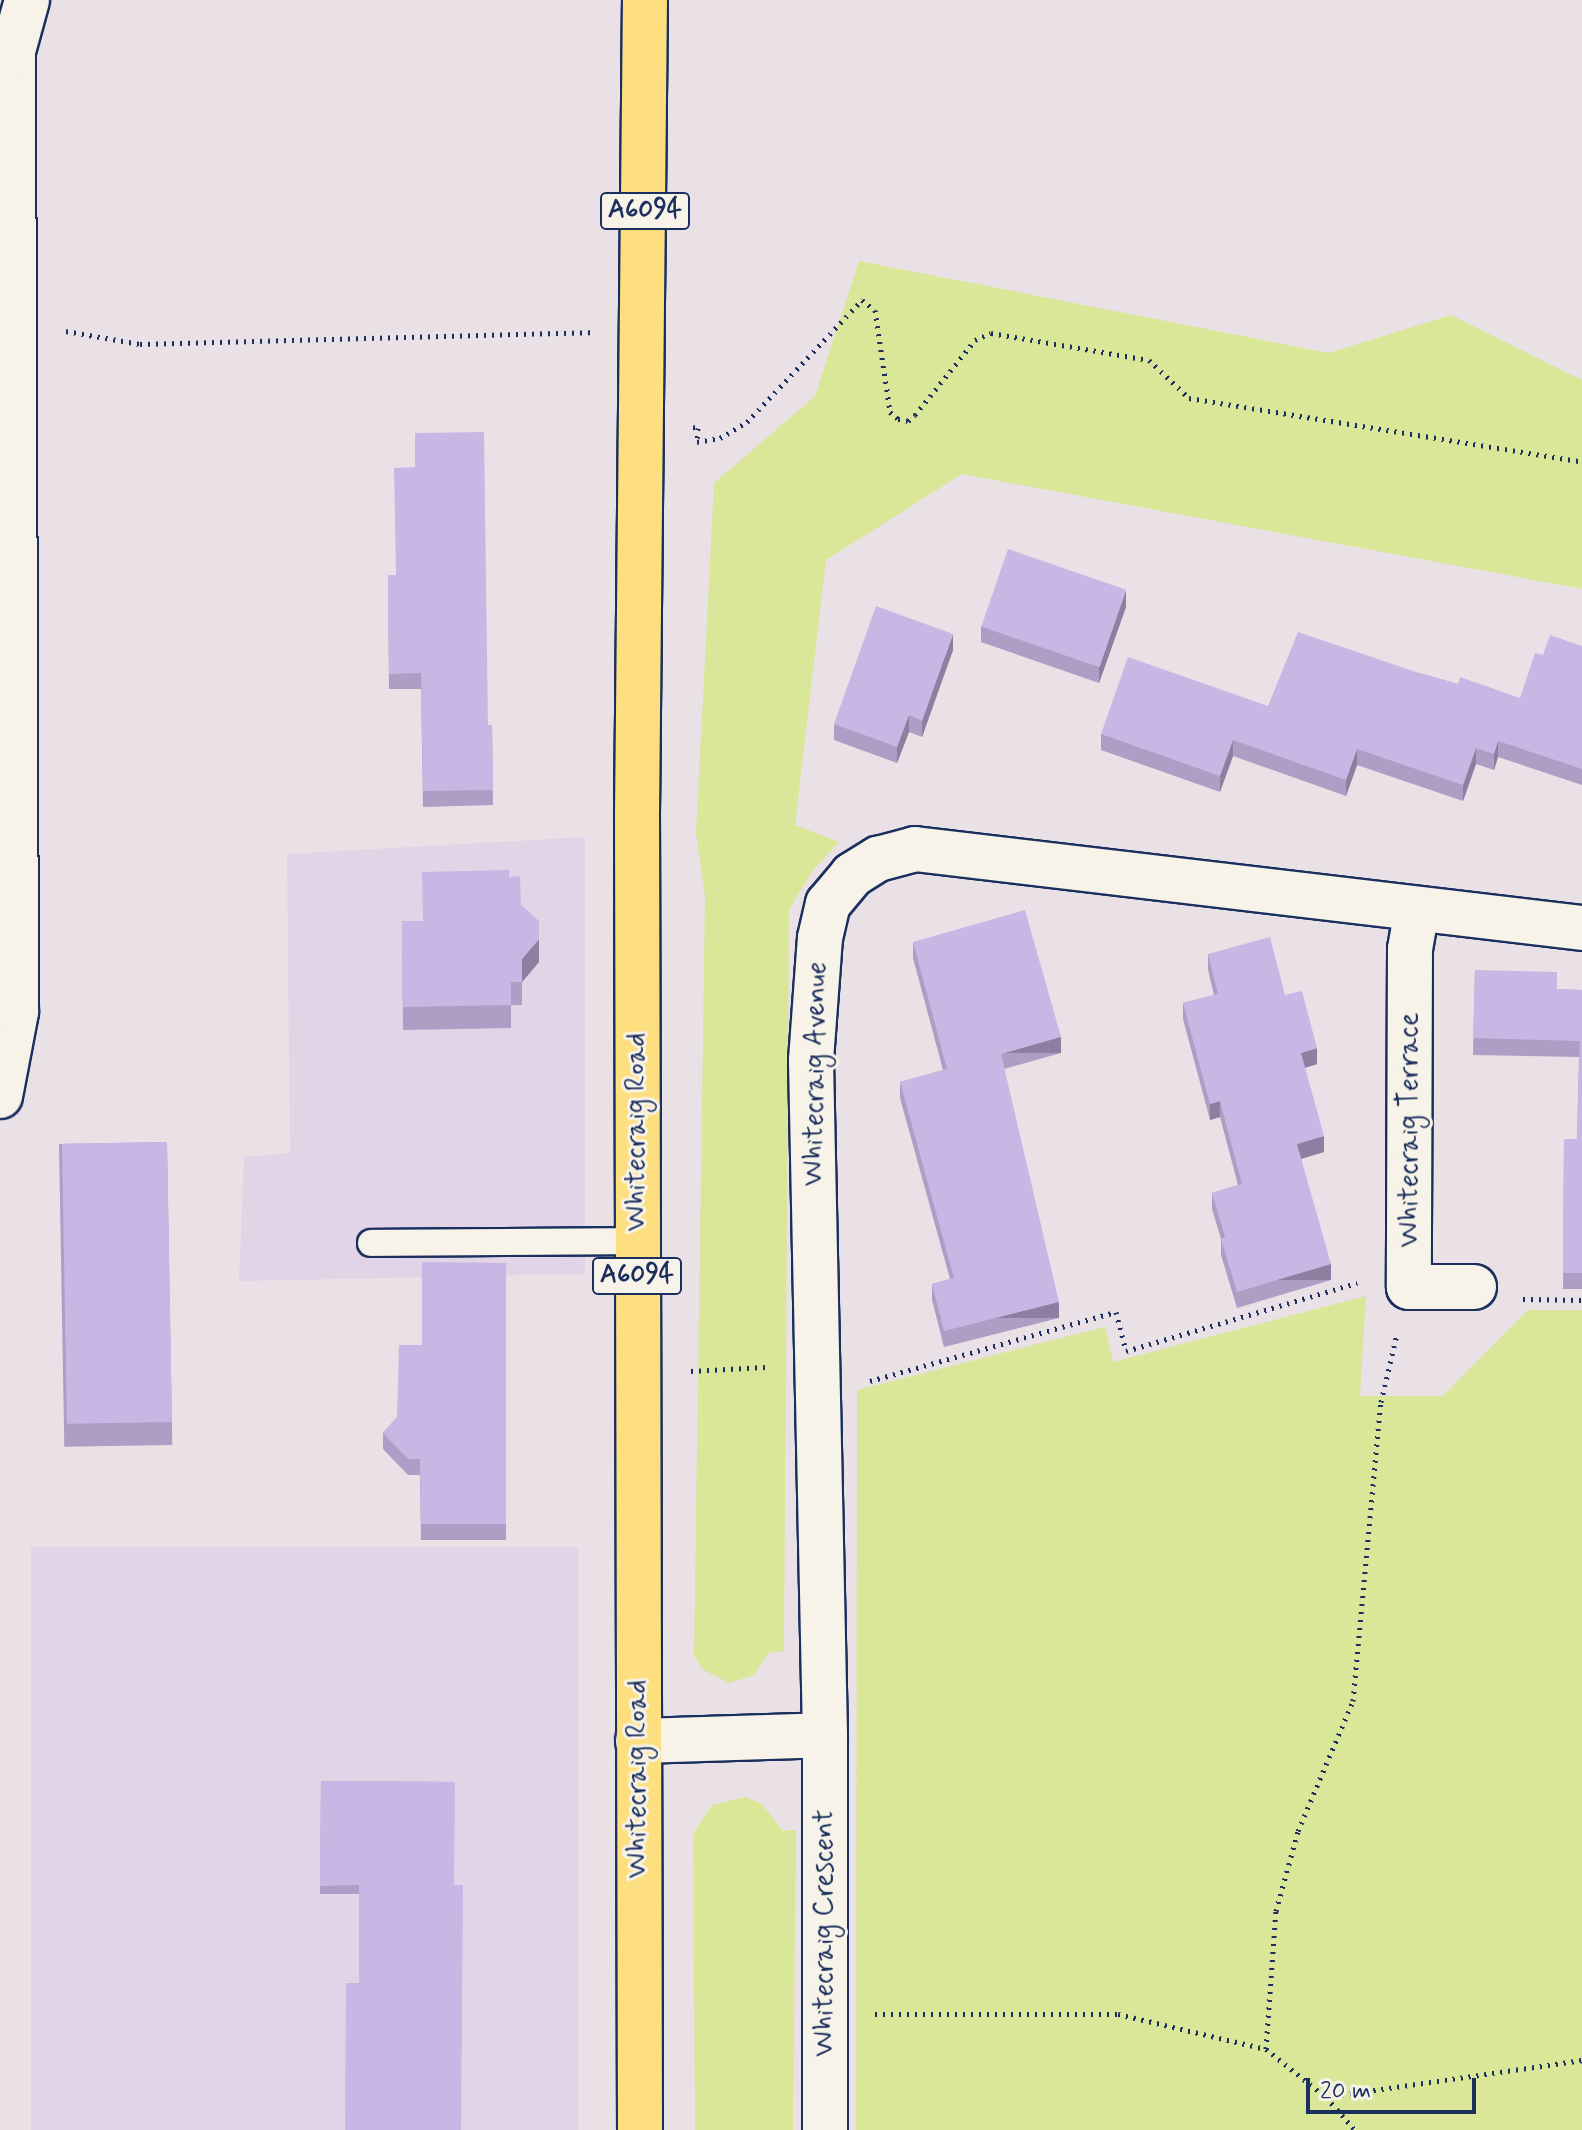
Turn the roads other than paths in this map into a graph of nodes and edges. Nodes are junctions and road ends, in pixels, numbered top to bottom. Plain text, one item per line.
1 (27, 0) edge
2 (645, 0) edge
3 (7, 269) edge
4 (8, 776) edge
5 (1417, 909) junction
6 (1582, 928) edge
7 (0, 1096) edge
8 (636, 1241) junction
9 (371, 1243) dead end
10 (1474, 1287) dead end
11 (825, 1735) junction
12 (638, 1741) junction
13 (640, 2130) edge
14 (825, 2130) edge

1 - 3 street
2 - 8 main road, Whitecraig Road / A6094
3 - 4 street
4 - 7 street
5 - 6 street, Whitecraig Avenue
5 - 10 street, Whitecraig Terrace
5 - 11 street, Whitecraig Avenue
8 - 9 lane
8 - 12 main road, Whitecraig Road / A6094
11 - 12 street
11 - 14 street, Whitecraig Crescent
12 - 13 main road, Whitecraig Road / A6094

